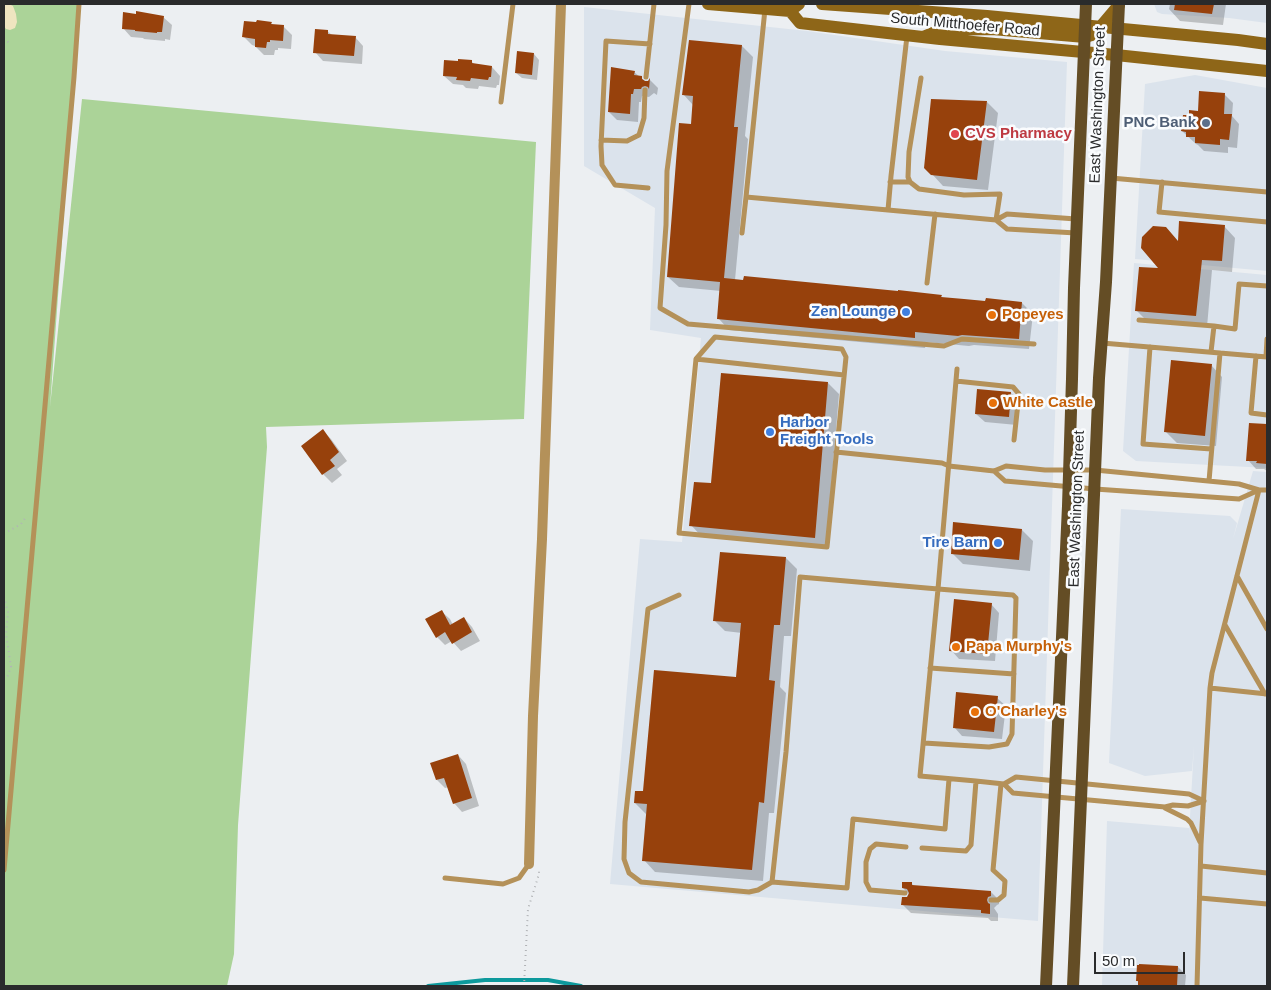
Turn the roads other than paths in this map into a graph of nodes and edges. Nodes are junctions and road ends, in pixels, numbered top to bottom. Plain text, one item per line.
1 (79, 4) edge
2 (513, 4) edge
3 (562, 4) edge
4 (654, 4) edge
5 (689, 4) edge
6 (708, 4) edge
7 (822, 4) edge
8 (1086, 4) edge
9 (1119, 4) edge
10 (793, 6) edge
11 (938, 8) edge
12 (765, 9) junction
13 (1102, 26) junction
14 (1118, 28) junction
15 (1085, 31) junction
16 (907, 36) junction
17 (923, 37) junction
18 (650, 44) junction
19 (1267, 44) edge
20 (1084, 52) junction
21 (1116, 55) junction
22 (1267, 71) edge
23 (646, 77) dead end
24 (921, 78) dead end
25 (646, 90) dead end
26 (501, 102) dead end
27 (601, 140) junction
28 (1111, 178) junction
29 (890, 182) junction
30 (910, 182) junction
31 (1162, 182) junction
32 (648, 188) dead end
33 (1267, 192) edge
34 (746, 197) junction
35 (888, 210) junction
36 (935, 214) junction
37 (1077, 219) junction
38 (996, 220) junction
39 (1267, 222) edge
40 (742, 233) dead end
41 (1076, 233) junction
42 (927, 284) dead end
43 (1267, 286) edge
44 (1139, 320) dead end
45 (1214, 326) junction
46 (1267, 340) edge
47 (1102, 343) junction
48 (1034, 344) dead end
49 (1150, 347) junction
50 (1211, 352) junction
51 (1220, 353) junction
52 (1256, 356) junction
53 (1266, 357) edge
54 (696, 359) junction
55 (957, 369) dead end
56 (844, 375) junction
57 (956, 381) junction
58 (1267, 415) edge
59 (1014, 440) dead end
60 (1211, 449) junction
61 (836, 452) junction
62 (948, 466) junction
63 (1069, 470) junction
64 (1095, 470) junction
65 (994, 471) junction
66 (1209, 481) junction
67 (1068, 487) junction
68 (1095, 489) junction
69 (1259, 490) junction
70 (1267, 490) edge
71 (1237, 576) junction
72 (938, 589) junction
73 (679, 595) dead end
74 (1224, 625) junction
75 (1267, 628) edge
76 (930, 668) junction
77 (1014, 674) junction
78 (1210, 688) junction
79 (1266, 694) edge
80 (924, 743) junction
81 (949, 779) junction
82 (1055, 780) junction
83 (976, 781) junction
84 (1082, 783) junction
85 (1002, 784) junction
86 (1055, 797) junction
87 (1082, 799) junction
88 (1204, 801) junction
89 (1165, 807) junction
90 (1201, 844) junction
91 (906, 847) dead end
92 (922, 848) dead end
93 (529, 864) joint
94 (1201, 866) junction
95 (4, 870) edge
96 (1267, 873) edge
97 (445, 878) dead end
98 (772, 882) junction
99 (905, 893) dead end
100 (1200, 898) junction
101 (991, 900) dead end
102 (1267, 904) edge
103 (1046, 986) edge
104 (1073, 986) edge
105 (1197, 986) edge

1 - 95 lane
2 - 26 lane
3 - 93 street
4 - 18 lane
5 - 48 lane
6 - 12 main road, South Mitthoefer Road
7 - 11 main road, South Mitthoefer Road
8 - 15 main road, East Washington Street
9 - 13 main road
9 - 14 main road, East Washington Street
10 - 12 main road, South Mitthoefer Road
10 - 16 main road, South Mitthoefer Road
11 - 15 main road, South Mitthoefer Road
12 - 34 lane
13 - 14 main road
13 - 15 main road
14 - 19 main road
14 - 21 main road, East Washington Street
15 - 17 main road
15 - 20 main road, East Washington Street
16 - 17 main road, South Mitthoefer Road
16 - 29 lane
17 - 20 main road, South Mitthoefer Road
18 - 23 lane
18 - 27 lane
20 - 21 main road, South Mitthoefer Road
20 - 37 main road, East Washington Street
21 - 22 main road, South Mitthoefer Road
21 - 28 main road, East Washington Street
24 - 30 lane
25 - 27 lane
27 - 32 lane
28 - 31 lane
28 - 47 main road, East Washington Street
29 - 30 lane
29 - 35 lane
30 - 38 lane
31 - 33 lane
31 - 39 lane
34 - 35 lane
34 - 40 lane
35 - 36 lane
36 - 38 lane
36 - 42 lane
37 - 38 lane
37 - 41 main road, East Washington Street
38 - 41 lane
41 - 63 main road, East Washington Street
43 - 45 lane
44 - 45 lane
45 - 50 lane
46 - 53 lane
47 - 49 lane
47 - 64 main road, East Washington Street
49 - 50 lane
49 - 60 lane
50 - 51 lane
51 - 52 lane
51 - 60 lane
52 - 53 lane
52 - 58 lane
54 - 56 lane
54 - 56 lane
54 - 61 lane
55 - 57 lane
56 - 61 lane
57 - 59 lane
57 - 62 lane
60 - 66 lane
61 - 62 lane
62 - 65 lane
62 - 72 lane
63 - 64 lane
63 - 65 lane
63 - 67 main road, East Washington Street
64 - 66 lane
64 - 68 main road, East Washington Street
65 - 67 lane
66 - 69 lane
67 - 68 lane
67 - 82 main road, East Washington Street
68 - 69 lane
68 - 84 main road, East Washington Street
69 - 70 lane
69 - 71 lane
71 - 74 lane
71 - 75 lane
72 - 76 lane
72 - 77 lane
72 - 98 lane
73 - 98 lane
74 - 78 lane
74 - 79 lane
76 - 77 lane
76 - 80 lane
77 - 80 lane
78 - 79 lane
78 - 88 lane
80 - 81 lane
81 - 83 lane
81 - 98 lane
82 - 84 lane
82 - 85 lane
82 - 86 main road, East Washington Street
83 - 85 lane
83 - 92 lane
84 - 87 main road, East Washington Street
84 - 88 lane
85 - 86 lane
85 - 101 lane
86 - 87 lane
86 - 103 main road, East Washington Street
87 - 89 lane
87 - 104 main road, East Washington Street
88 - 89 lane
88 - 90 lane
89 - 90 lane
90 - 94 lane
91 - 99 lane
93 - 97 lane
94 - 96 lane
94 - 100 lane
100 - 102 lane
100 - 105 lane

